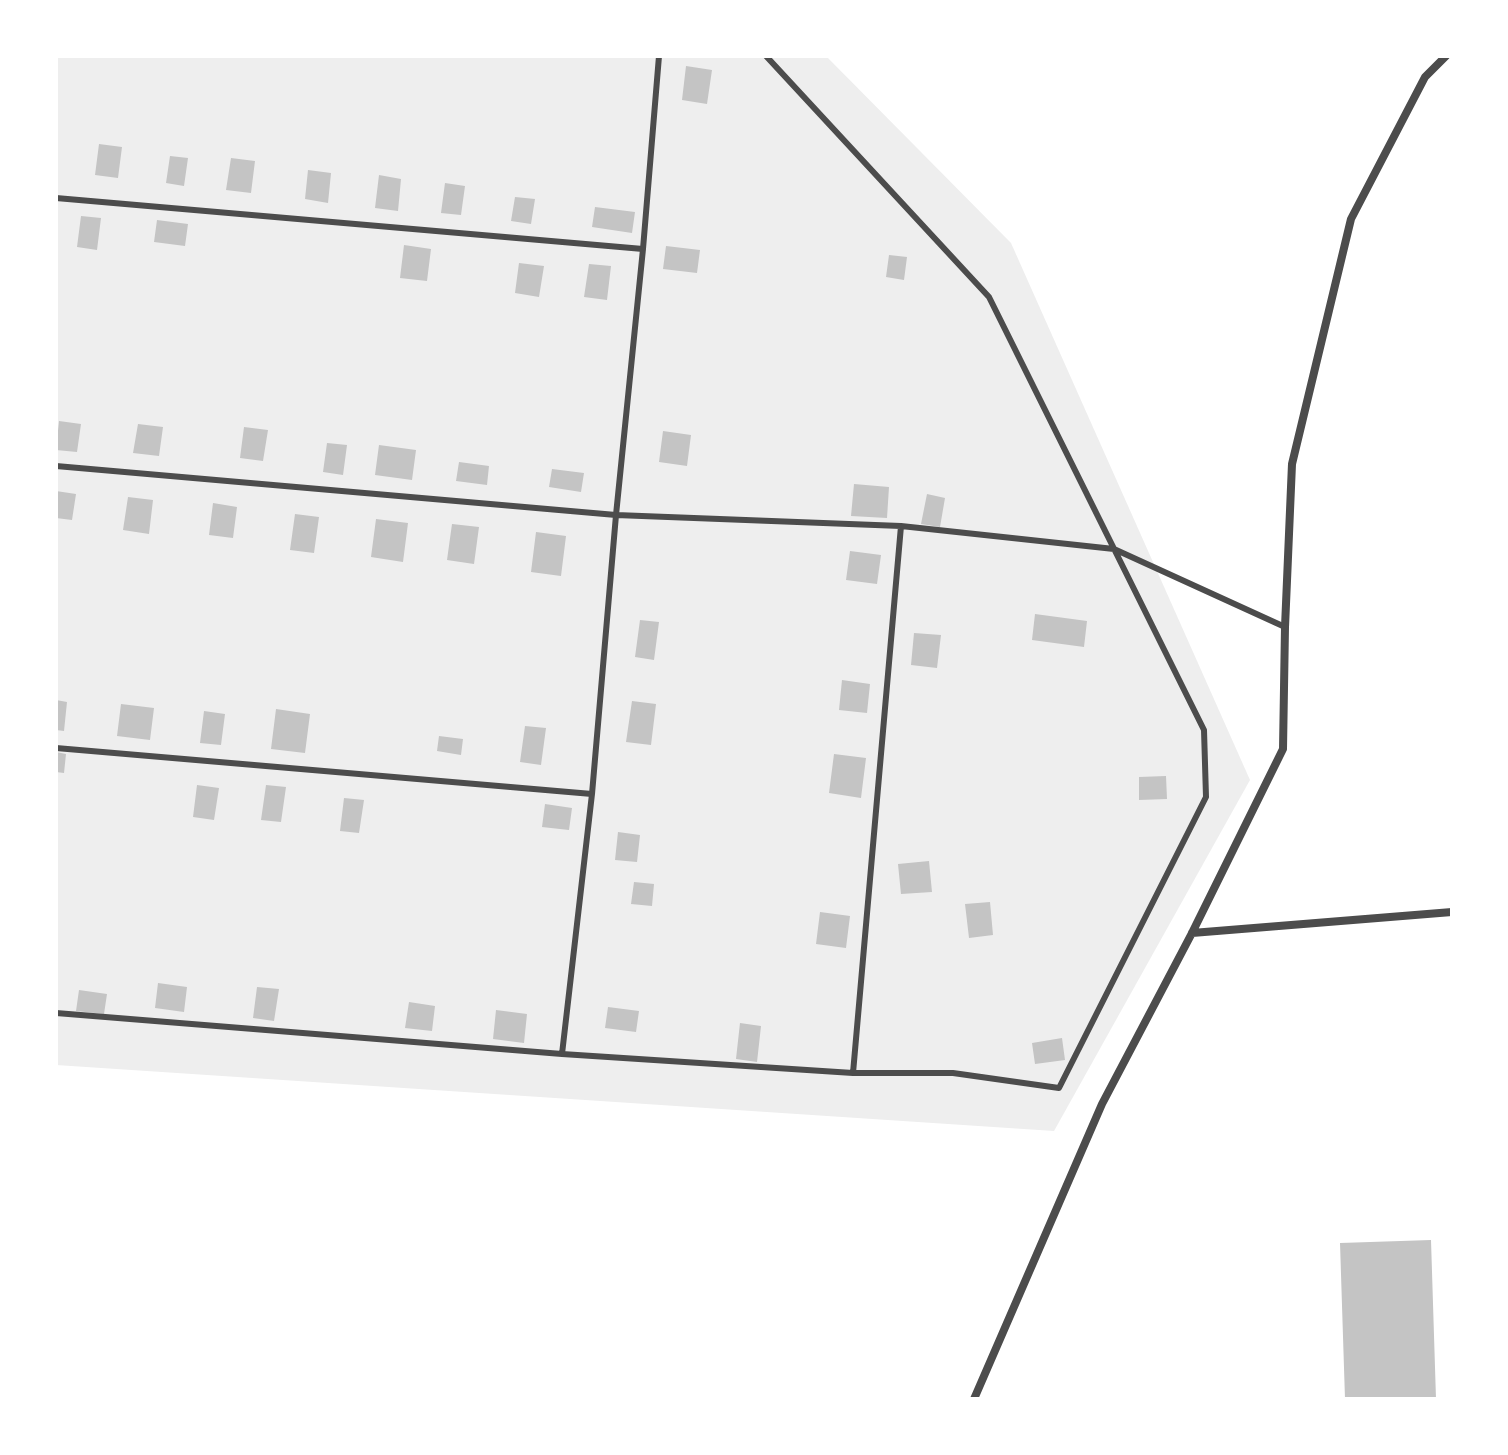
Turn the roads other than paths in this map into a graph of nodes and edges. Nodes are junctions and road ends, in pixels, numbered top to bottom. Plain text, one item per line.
1 (659, 56) edge
2 (766, 56) edge
3 (1446, 56) edge
4 (56, 198) edge
5 (643, 249) junction
6 (56, 466) edge
7 (616, 515) junction
8 (901, 526) junction
9 (1114, 549) junction
10 (1285, 627) junction
11 (56, 748) edge
12 (592, 794) junction
13 (1452, 912) edge
14 (1192, 933) junction
15 (56, 1013) edge
16 (562, 1054) junction
17 (853, 1073) junction
18 (974, 1399) edge

1 - 5 lane
2 - 9 lane
3 - 10 street
4 - 5 lane
5 - 7 lane
6 - 7 lane
7 - 8 lane
7 - 12 lane
8 - 9 lane
8 - 17 lane
9 - 10 lane
9 - 17 lane
10 - 14 street
11 - 12 lane
12 - 16 lane
13 - 14 street
14 - 18 street
15 - 16 lane
16 - 17 lane

